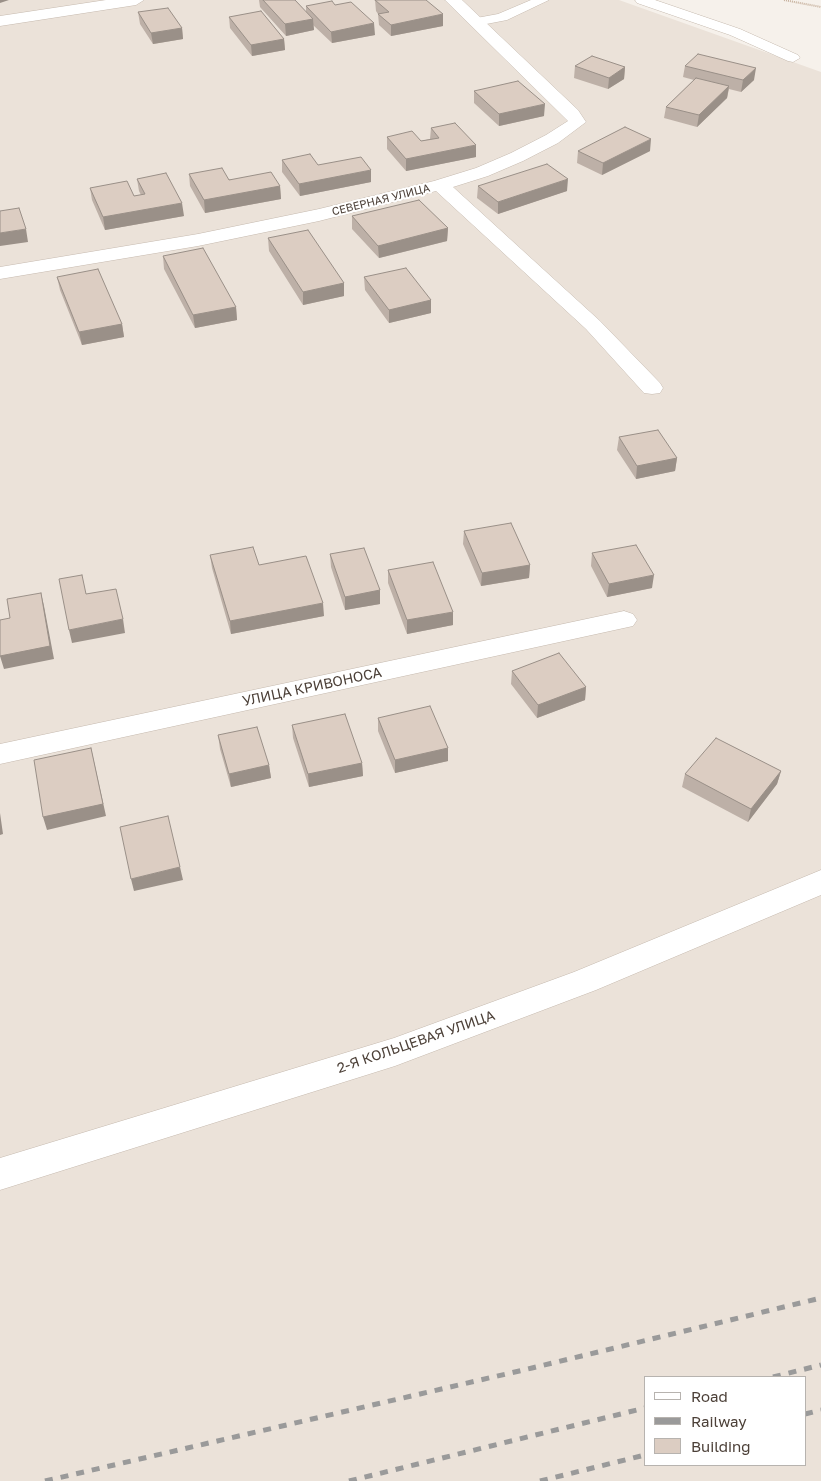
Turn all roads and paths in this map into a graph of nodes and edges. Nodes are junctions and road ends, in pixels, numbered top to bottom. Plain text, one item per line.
1 (136, 0) edge
2 (453, 0) edge
3 (542, 0) edge
4 (642, 0) edge
5 (784, 0) edge
6 (103, 2) edge
7 (821, 7) edge
8 (0, 21) edge
9 (476, 22) junction
10 (793, 58) dead end
11 (440, 185) junction
12 (0, 273) edge
13 (652, 388) dead end
14 (624, 620) dead end
15 (0, 754) edge
16 (821, 882) edge
17 (0, 1174) edge

1 - 6 street
2 - 9 street, СЕВЕРНАЯ УЛИЦА
3 - 9 lane
4 - 10 lane
5 - 7 path
6 - 8 street
9 - 11 street, СЕВЕРНАЯ УЛИЦА
11 - 12 street, СЕВЕРНАЯ УЛИЦА
11 - 13 street
14 - 15 street, УЛИЦА КРИВОНОСА
16 - 17 street, 2-Я КОЛЬЦЕВАЯ УЛИЦА

